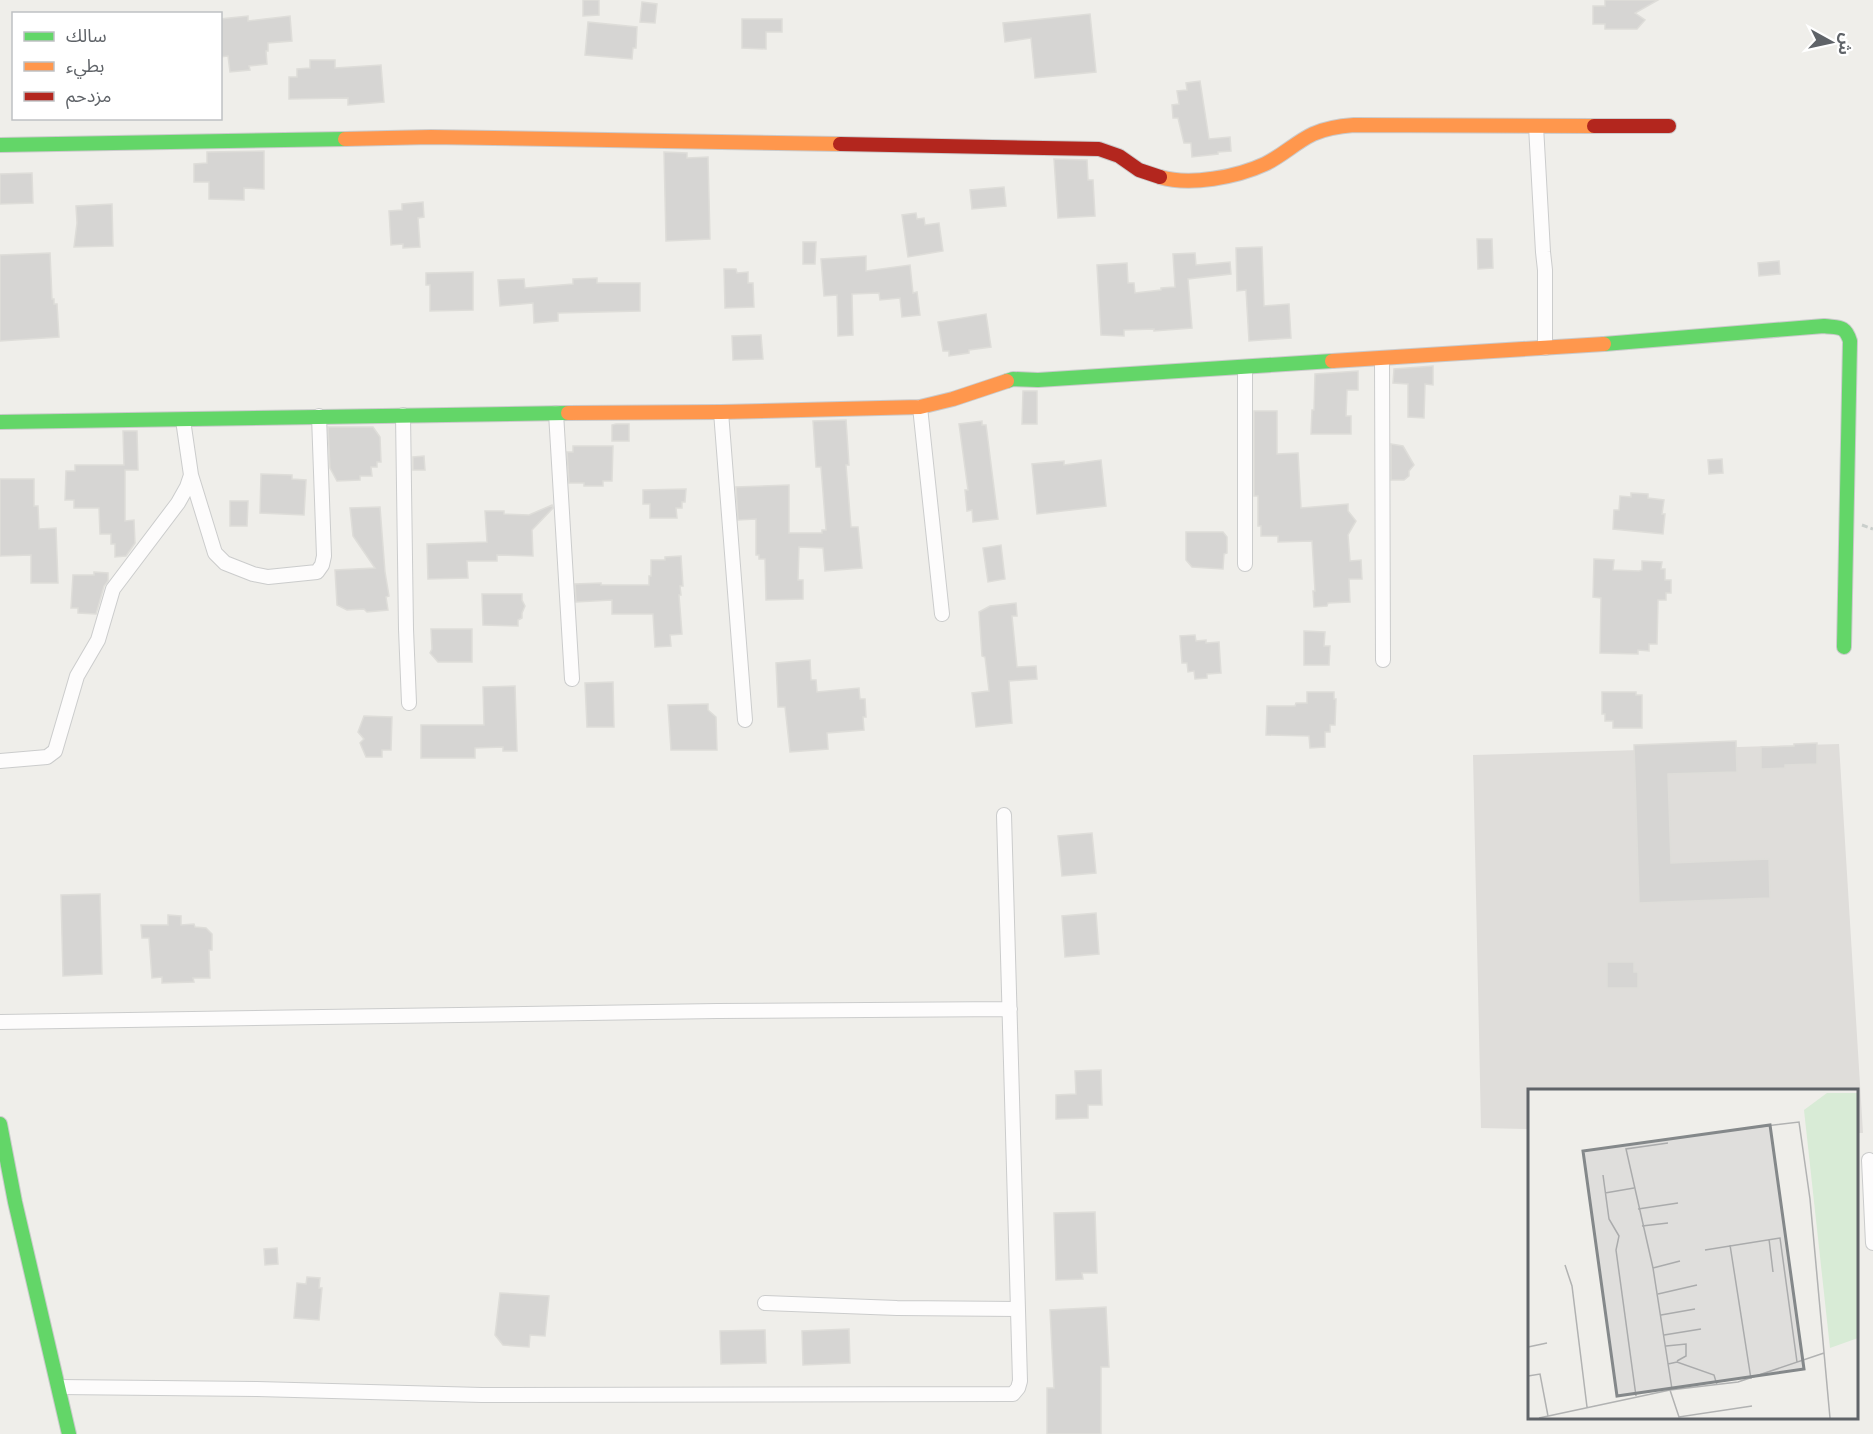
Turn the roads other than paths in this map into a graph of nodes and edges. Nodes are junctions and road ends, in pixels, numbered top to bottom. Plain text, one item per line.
1 (1536, 126) junction
2 (1669, 126) dead end
3 (0, 145) edge
4 (1545, 348) junction
5 (1382, 358) junction
6 (1245, 367) junction
7 (920, 407) junction
8 (721, 412) junction
9 (556, 413) junction
10 (403, 415) junction
11 (320, 416) junction
12 (183, 420) junction
13 (0, 422) edge
14 (191, 475) junction
15 (1245, 564) dead end
16 (942, 614) dead end
17 (1844, 647) dead end
18 (1383, 660) dead end
19 (572, 679) dead end
20 (409, 703) dead end
21 (745, 720) dead end
22 (0, 761) edge
23 (1004, 814) dead end
24 (1010, 1009) junction
25 (0, 1023) edge
26 (0, 1124) edge
27 (1869, 1160) dead end
28 (1873, 1243) edge
29 (765, 1303) dead end
30 (1017, 1309) junction
31 (59, 1387) junction
32 (69, 1434) edge

1 - 2 street
1 - 3 street
1 - 4 street
4 - 5 street
4 - 17 street
5 - 6 street
5 - 18 street
6 - 7 street
6 - 15 street
7 - 8 street
7 - 16 street
8 - 9 street
8 - 21 street
9 - 10 street
9 - 19 street
10 - 11 street
10 - 20 street
11 - 12 street
11 - 14 street
12 - 13 street
12 - 14 street
14 - 22 street
23 - 24 street
24 - 25 street
24 - 30 street
26 - 31 street
27 - 28 street
29 - 30 street
30 - 31 street
31 - 32 street

